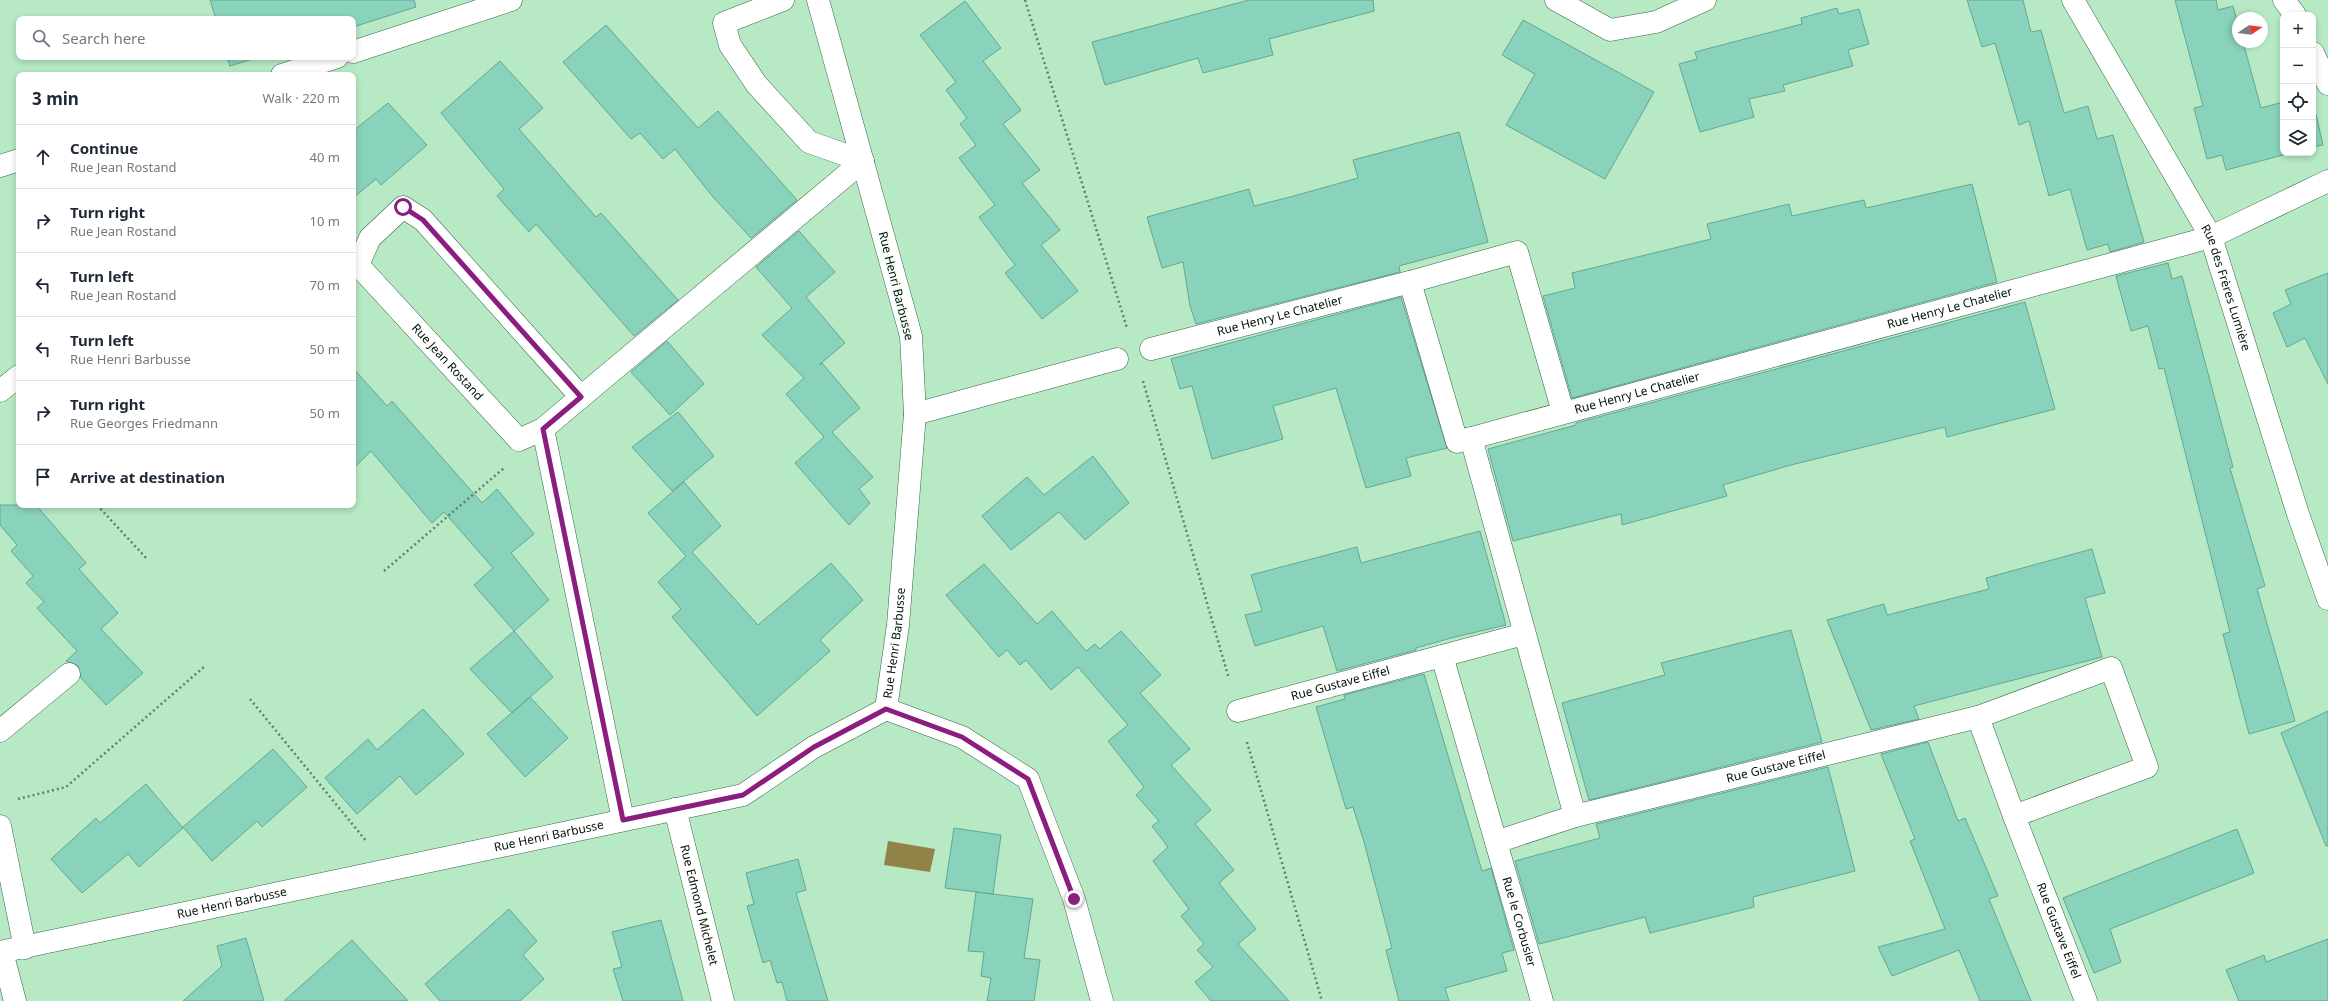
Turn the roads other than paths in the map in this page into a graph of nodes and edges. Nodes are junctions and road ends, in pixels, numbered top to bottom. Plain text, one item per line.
1 (510, 0) edge
2 (782, 0) edge
3 (818, 0) edge
4 (1556, 0) edge
5 (1705, 0) edge
6 (2073, 0) edge
7 (2284, 0) edge
8 (2293, 12) edge
9 (356, 51) edge
10 (2316, 59) edge
11 (328, 60) edge
12 (291, 72) edge
13 (2328, 84) edge
14 (16, 161) edge
15 (863, 161) junction
16 (0, 166) edge
17 (2328, 181) edge
18 (2211, 237) junction
19 (356, 264) edge
20 (356, 267) edge
21 (1410, 282) junction
22 (1151, 349) dead end
23 (1117, 359) dead end
24 (16, 378) edge
25 (0, 391) edge
26 (581, 397) junction
27 (1563, 412) junction
28 (915, 414) junction
29 (543, 429) junction
30 (1471, 438) junction
31 (2328, 599) edge
32 (1524, 634) junction
33 (1442, 656) junction
34 (69, 674) dead end
35 (886, 709) junction
36 (1238, 711) road end
37 (1978, 717) junction
38 (0, 731) edge
39 (675, 809) junction
40 (1575, 816) junction
41 (2014, 816) junction
42 (623, 820) junction
43 (0, 826) edge
44 (1496, 842) junction
45 (25, 948) junction
46 (1, 952) edge
47 (15, 1001) edge
48 (723, 1001) edge
49 (1102, 1001) edge
50 (1542, 1001) edge
51 (2086, 1001) edge

1 - 9 street
2 - 15 street
3 - 15 street, Rue Henri Barbusse
4 - 5 street
6 - 18 street, Rue des Frères Lumière
7 - 8 street
10 - 13 street
11 - 12 street
14 - 16 street
15 - 26 street
15 - 28 street, Rue Henri Barbusse
17 - 18 street, Rue Henry Le Chatelier
18 - 27 street, Rue Henry Le Chatelier
18 - 31 street, Rue des Frères Lumière
19 - 26 street, Rue Jean Rostand
20 - 29 street, Rue Jean Rostand
21 - 22 street, Rue Henry Le Chatelier
21 - 27 street, Rue Henry Le Chatelier
21 - 30 street, Rue Henry Le Chatelier
23 - 28 street
24 - 25 street
26 - 29 street
27 - 30 street, Rue Henry Le Chatelier
28 - 35 street, Rue Henri Barbusse
29 - 42 street
30 - 32 street
32 - 33 street, Rue Gustave Eiffel
32 - 40 street
33 - 36 street, Rue Gustave Eiffel
33 - 44 street
34 - 38 street
35 - 39 street, Rue Henri Barbusse
35 - 49 street
37 - 40 street, Rue Gustave Eiffel
37 - 41 street, Rue Gustave Eiffel
37 - 41 street, Rue Gustave Eiffel
39 - 42 street, Rue Henri Barbusse
39 - 48 street, Rue Edmond Michelet
40 - 44 street, Rue Gustave Eiffel
41 - 51 street, Rue Gustave Eiffel
42 - 45 street, Rue Henri Barbusse
43 - 45 street
44 - 50 street, Rue le Corbusier
45 - 46 street, Rue Henri Barbusse
46 - 47 street

